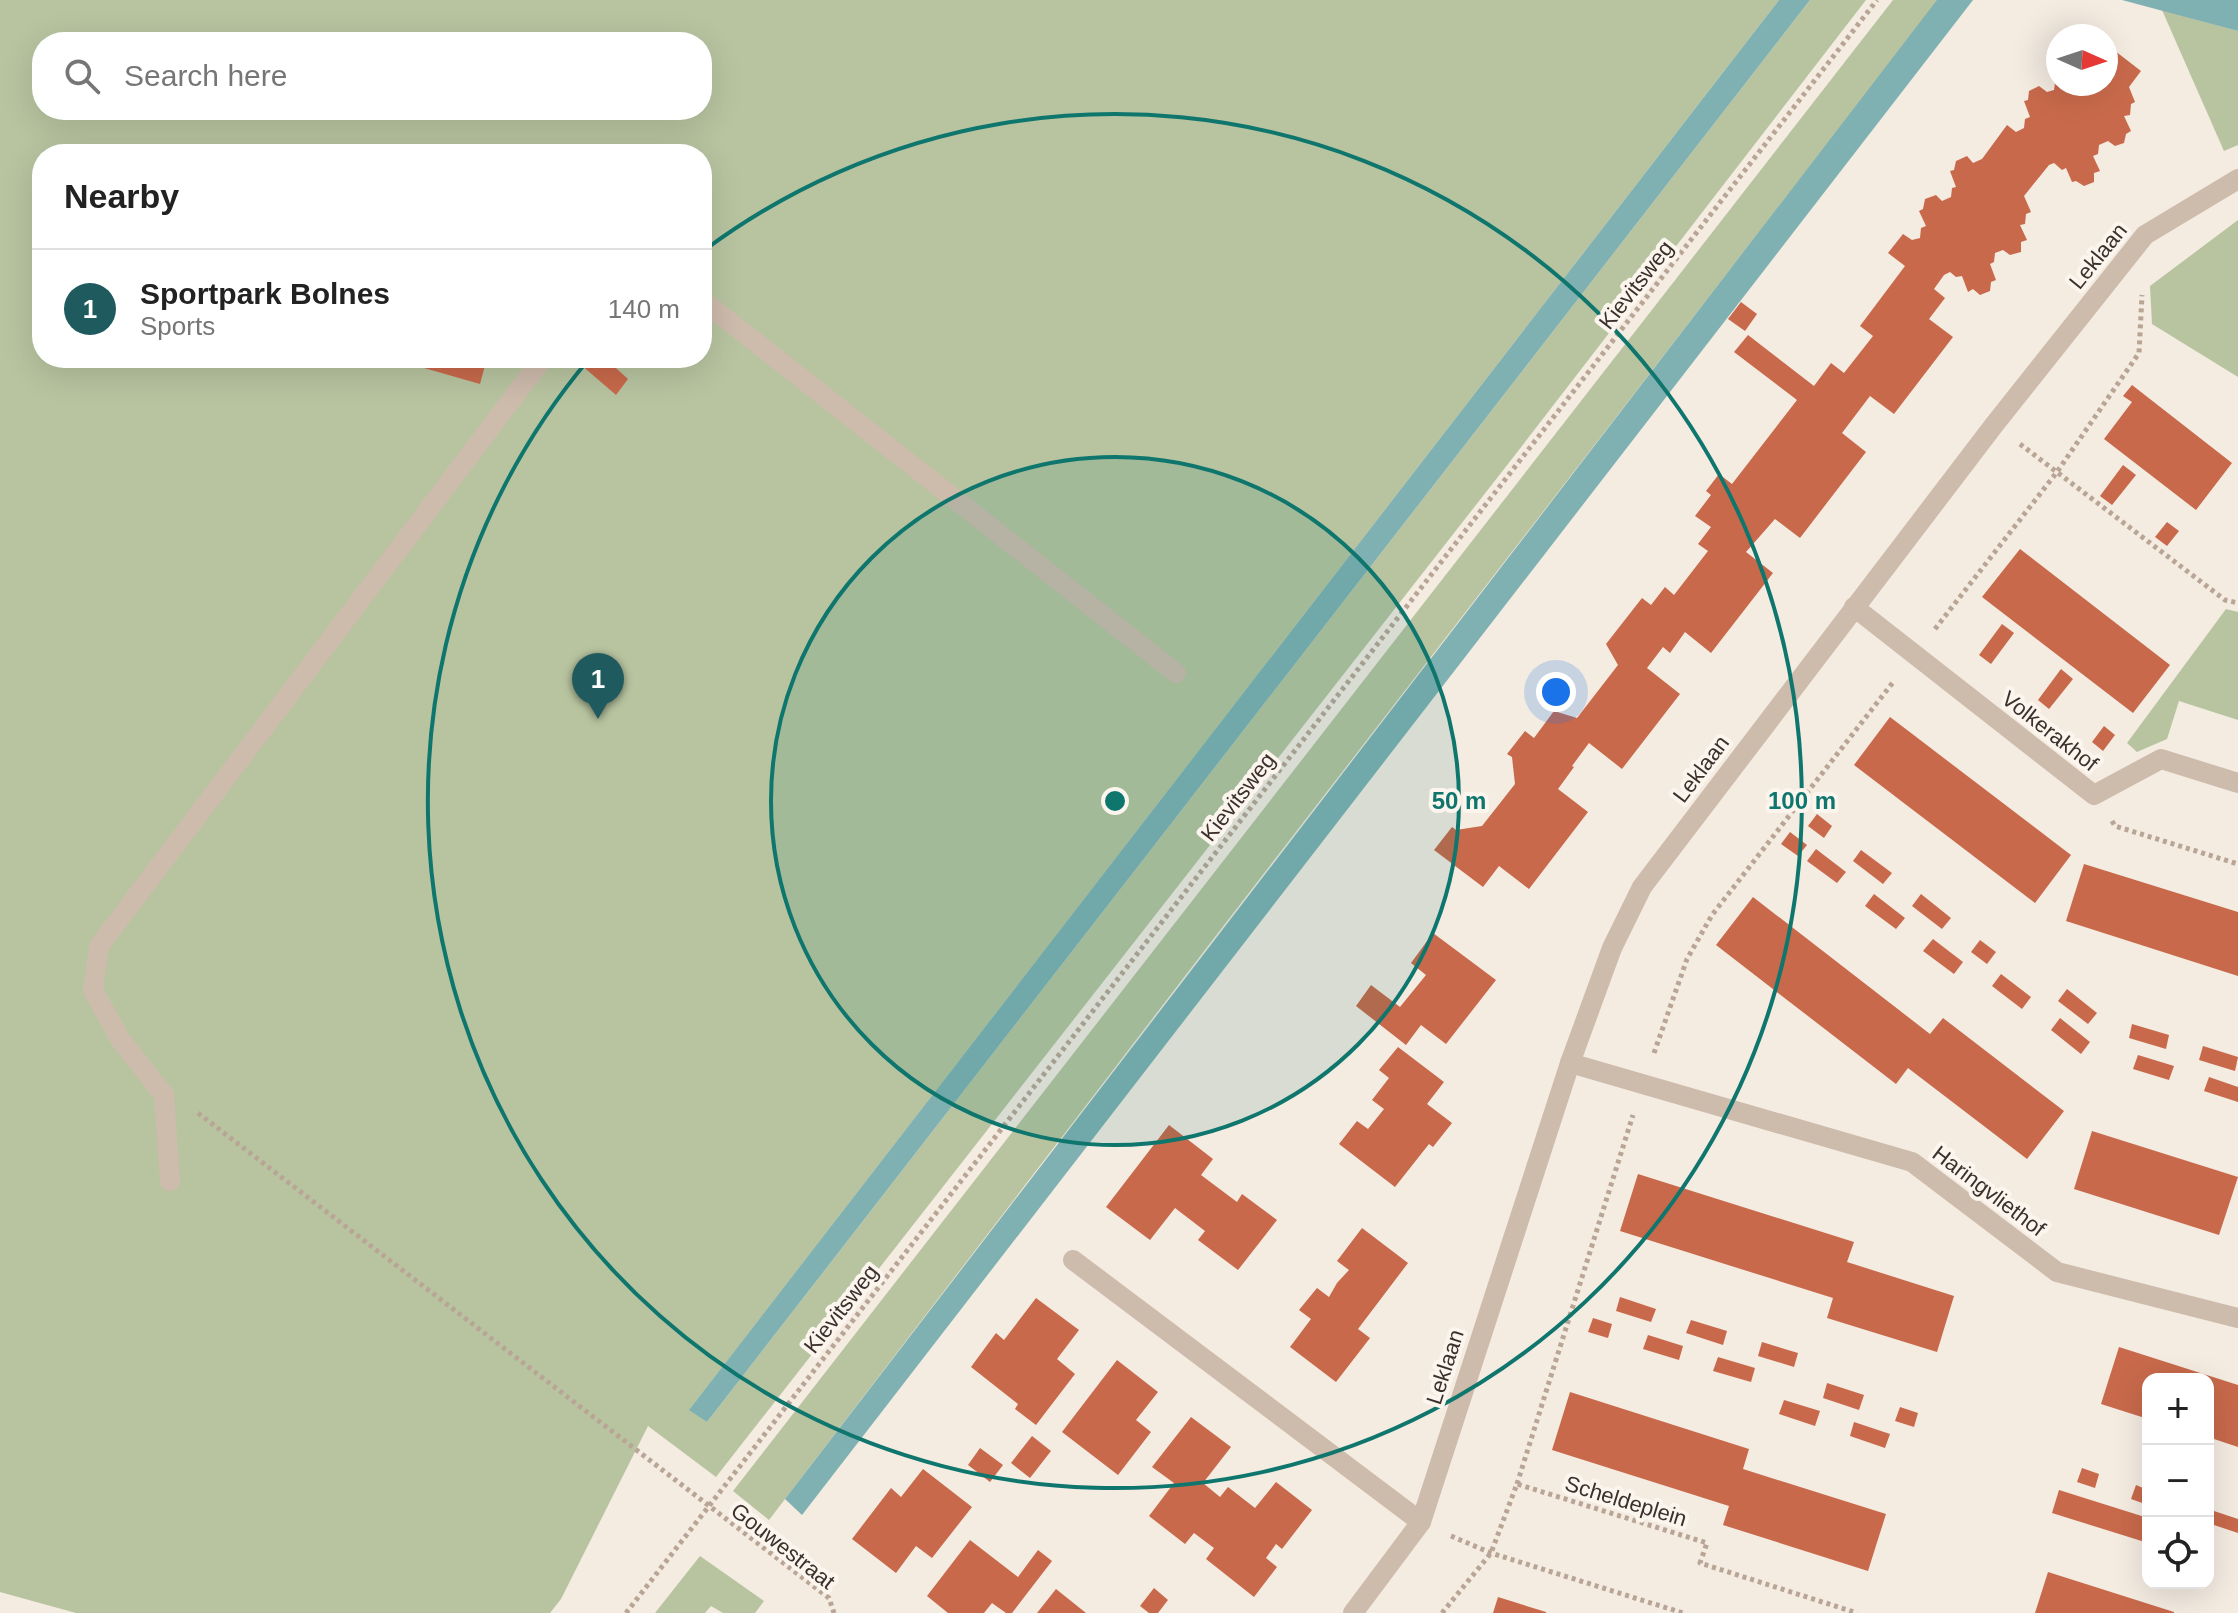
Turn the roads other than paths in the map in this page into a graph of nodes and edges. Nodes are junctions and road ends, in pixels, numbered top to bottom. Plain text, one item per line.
1 (2238, 179) edge
2 (712, 308) edge
3 (535, 368) edge
4 (1854, 607) junction
5 (1176, 673) dead end
6 (2238, 783) edge
7 (1570, 1063) junction
8 (170, 1181) dead end
9 (1073, 1260) dead end
10 (2238, 1318) edge
11 (1421, 1522) junction
12 (1353, 1613) edge

1 - 4 street, Leklaan
2 - 5 street
3 - 8 street
4 - 6 street, Volkerakhof
4 - 7 street, Leklaan
7 - 10 street, Haringvliethof
7 - 11 street, Leklaan
9 - 11 street
11 - 12 street, Leklaan

